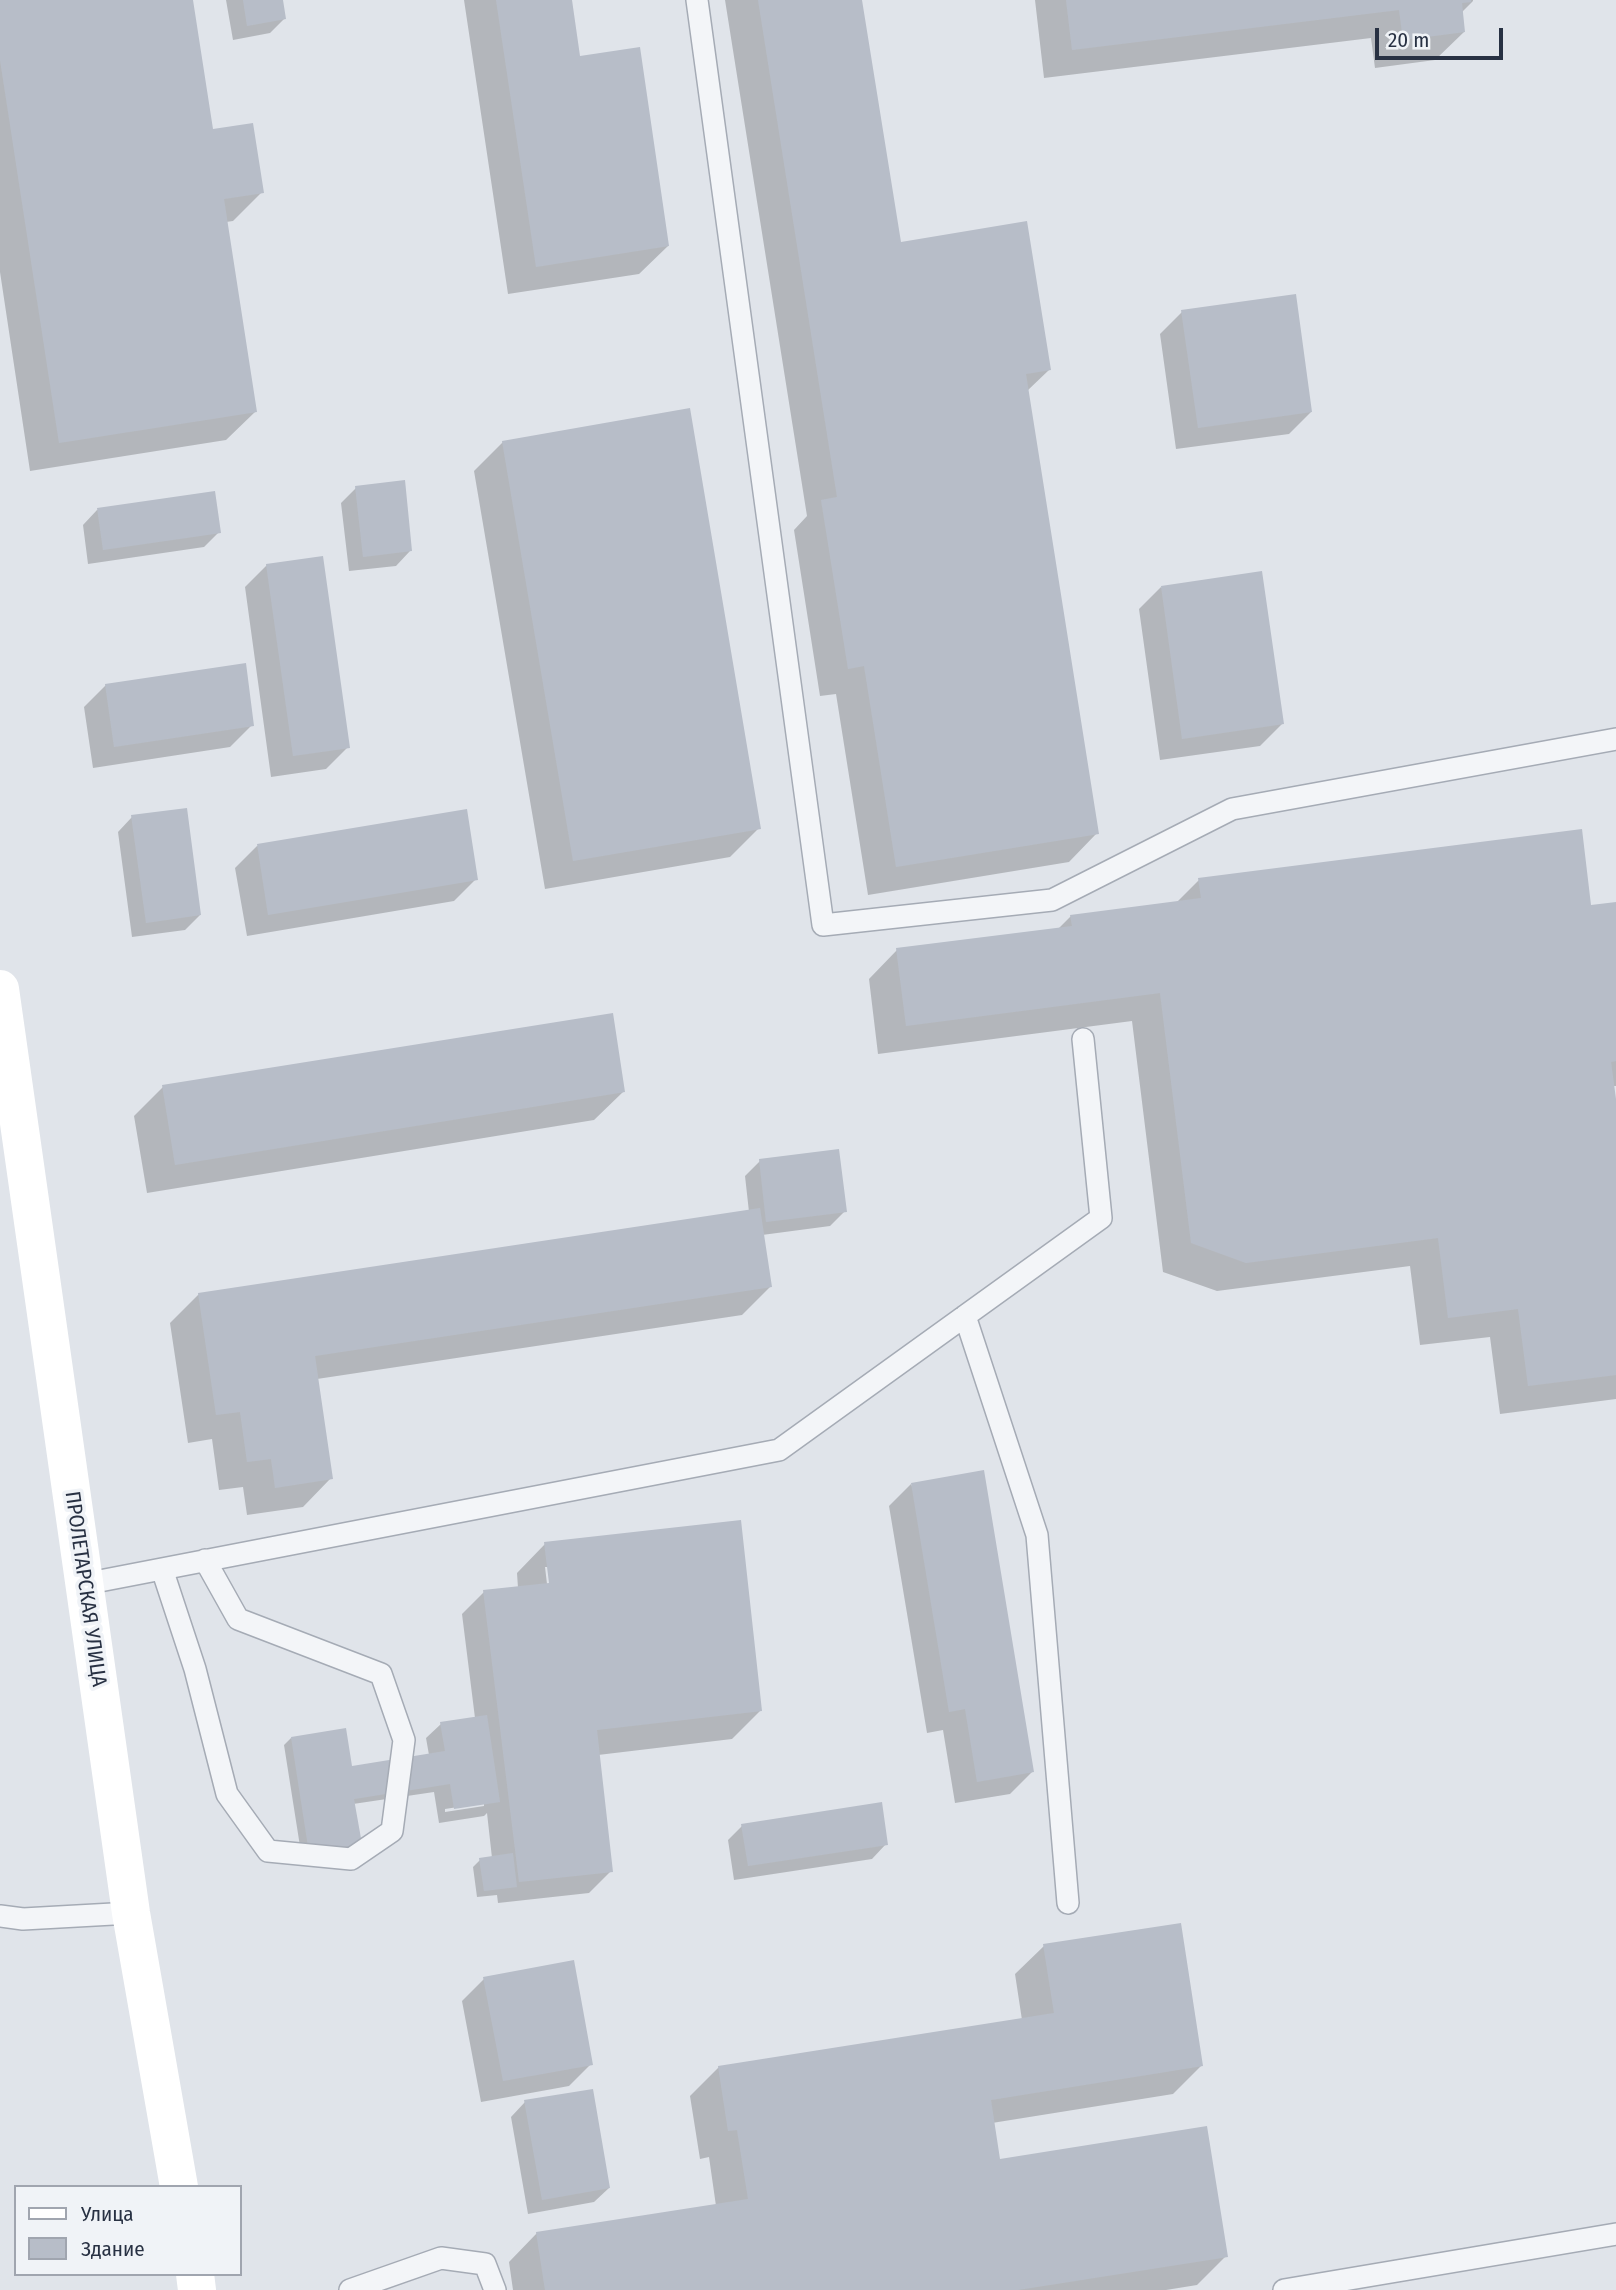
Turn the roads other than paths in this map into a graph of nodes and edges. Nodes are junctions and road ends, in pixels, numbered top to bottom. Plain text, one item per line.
1 (697, 0) edge
2 (1616, 739) edge
3 (1, 1004) edge
4 (1083, 1039) dead end
5 (965, 1316) junction
6 (205, 1560) junction
7 (162, 1569) junction
8 (84, 1584) junction
9 (1068, 1903) dead end
10 (131, 1913) junction
11 (0, 1916) edge
12 (179, 2185) edge
13 (1616, 2234) edge
14 (350, 2290) edge
15 (495, 2290) edge
16 (1284, 2290) edge

1 - 2 lane
3 - 8 street, ПРОЛЕТАРСКАЯ УЛИЦА
4 - 5 lane
5 - 6 lane
5 - 9 lane
6 - 7 lane
6 - 7 lane
7 - 8 lane
8 - 10 street, ПРОЛЕТАРСКАЯ УЛИЦА
10 - 11 lane
10 - 12 street, ПРОЛЕТАРСКАЯ УЛИЦА
13 - 16 lane
14 - 15 lane

